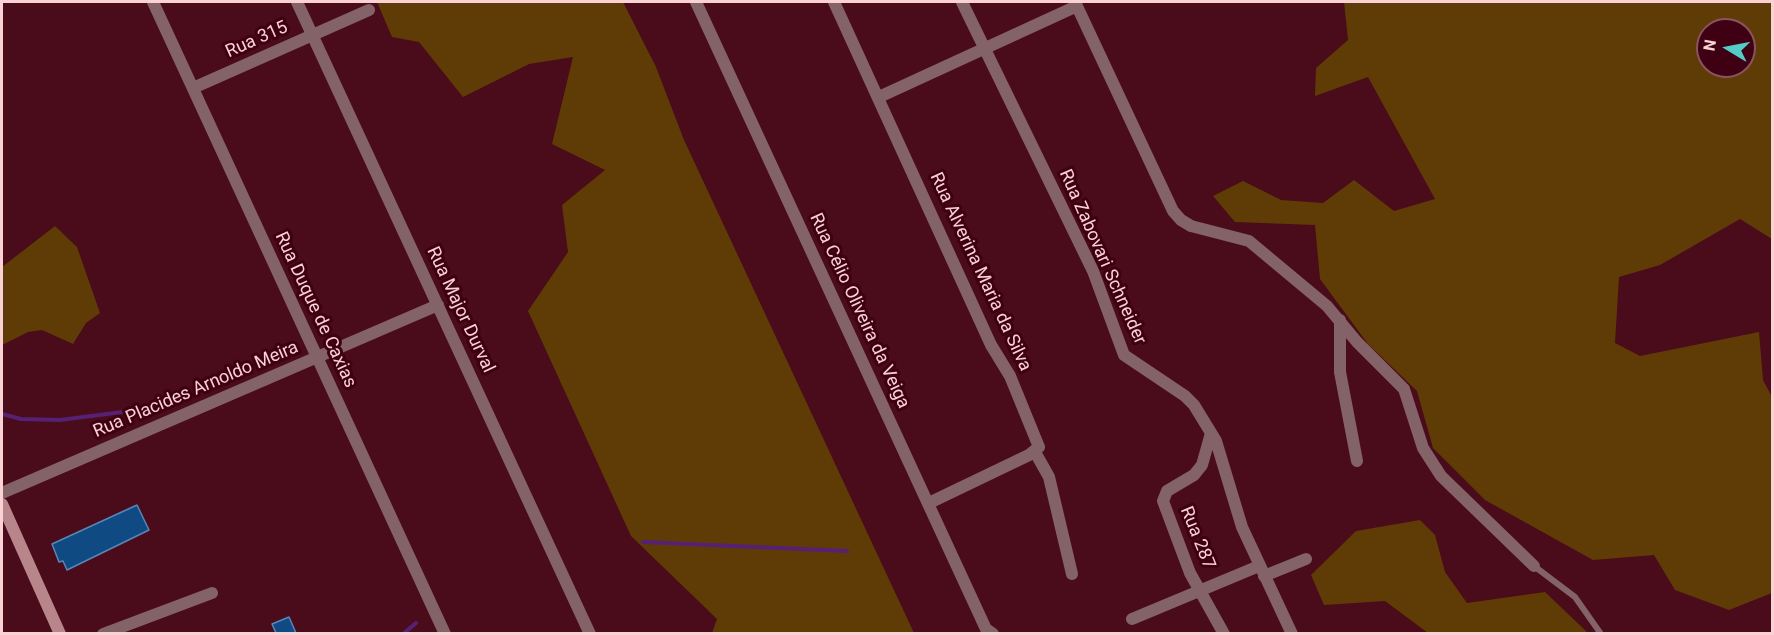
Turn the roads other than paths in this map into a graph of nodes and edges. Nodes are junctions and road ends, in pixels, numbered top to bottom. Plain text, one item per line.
1 (153, 2) edge
2 (297, 2) edge
3 (696, 2) edge
4 (834, 2) edge
5 (962, 2) edge
6 (1076, 4) edge
7 (369, 10) dead end
8 (312, 35) junction
9 (983, 49) junction
10 (193, 88) junction
11 (879, 97) junction
12 (438, 305) junction
13 (1340, 319) junction
14 (317, 357) junction
15 (1211, 433) junction
16 (1035, 452) junction
17 (1357, 461) dead end
18 (2, 493) edge
19 (2, 504) edge
20 (929, 504) junction
21 (1306, 559) dead end
22 (1534, 566) joint
23 (1261, 571) junction
24 (1072, 574) dead end
25 (1200, 591) junction
26 (212, 593) dead end
27 (1132, 619) dead end
28 (60, 633) edge
29 (103, 633) edge
30 (445, 633) edge
31 (590, 633) edge
32 (993, 633) edge
33 (1224, 633) edge
34 (1292, 633) edge
35 (1601, 633) edge

1 - 10 street, Rua Duque de Caxias
2 - 8 street, Rua Major Durval
3 - 20 street, Rua Célio Oliveira da Veiga
4 - 11 street, Rua Alverina Maria da Silva
5 - 9 street, Rua Zabovari Schneider
6 - 9 street
6 - 13 street
7 - 8 street, Rua 315
8 - 10 street, Rua 315
8 - 12 street, Rua Major Durval
9 - 11 street
9 - 15 street, Rua Zabovari Schneider
10 - 14 street, Rua Duque de Caxias
11 - 16 street, Rua Alverina Maria da Silva
12 - 14 street, Rua Placides Arnoldo Meira
12 - 31 street, Rua Major Durval
13 - 17 street
13 - 22 street
14 - 18 street, Rua Placides Arnoldo Meira
14 - 30 street, Rua Duque de Caxias
15 - 23 street, Rua Zabovari Schneider
15 - 25 street, Rua 287
16 - 20 street
16 - 24 street
19 - 28 main road
20 - 32 street, Rua Célio Oliveira da Veiga
21 - 23 street
22 - 35 lane
23 - 25 street
23 - 34 street, Rua Zabovari Schneider
25 - 27 street
25 - 33 street, Rua 287
26 - 29 street

